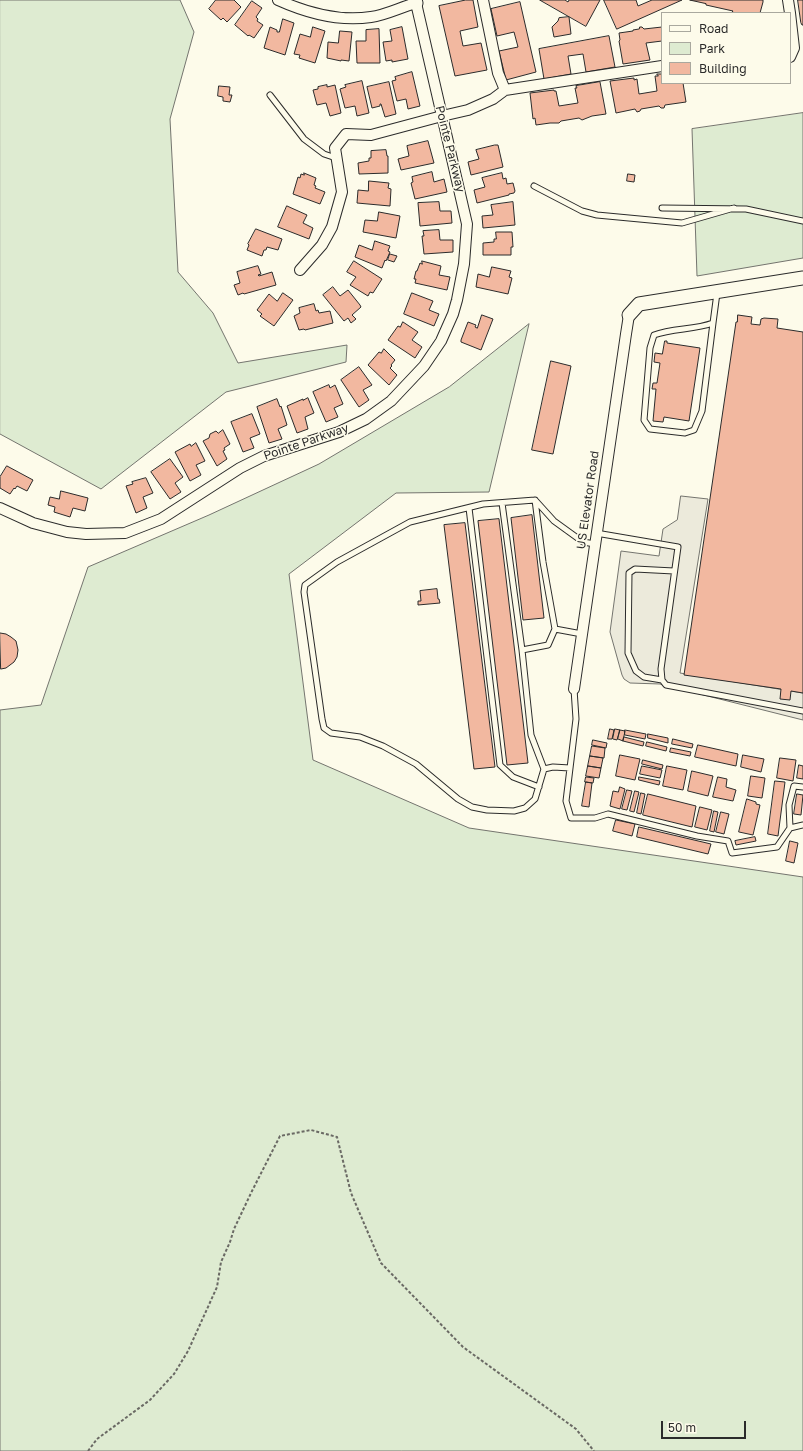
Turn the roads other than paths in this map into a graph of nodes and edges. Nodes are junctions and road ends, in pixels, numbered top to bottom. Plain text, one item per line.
1 (278, 0) edge
2 (483, 0) edge
3 (788, 0) edge
4 (415, 1) edge
5 (790, 12) edge
6 (791, 22) edge
7 (791, 55) edge
8 (661, 66) edge
9 (504, 90) junction
10 (270, 95) dead end
11 (442, 116) junction
12 (336, 158) junction
13 (534, 186) dead end
14 (662, 208) dead end
15 (734, 208) junction
16 (803, 221) edge
17 (300, 270) dead end
18 (803, 278) edge
19 (717, 292) junction
20 (629, 315) joint
21 (713, 323) junction
22 (535, 500) junction
23 (502, 503) junction
24 (0, 508) edge
25 (469, 508) junction
26 (596, 533) junction
27 (595, 544) junction
28 (674, 571) junction
29 (555, 629) junction
30 (582, 634) junction
31 (522, 650) junction
32 (662, 680) junction
33 (574, 689) joint
34 (803, 711) edge
35 (570, 768) junction
36 (544, 769) junction
37 (539, 787) junction
38 (803, 788) edge
39 (803, 825) edge
40 (790, 828) junction

1 - 4 street
2 - 9 street
3 - 5 street
4 - 11 street, Pointe Parkway
6 - 7 street
8 - 9 street
9 - 11 street
10 - 12 lane
11 - 12 street
11 - 24 street, Pointe Parkway
12 - 17 street
13 - 15 lane
14 - 15 lane
15 - 16 lane
18 - 19 street
19 - 20 street
19 - 21 lane
20 - 26 street, US Elevator Road
21 - 21 lane
22 - 23 lane
22 - 27 lane
22 - 29 lane
23 - 25 lane
23 - 31 lane
25 - 37 lane
25 - 37 lane
26 - 27 street, US Elevator Road
26 - 28 lane
27 - 30 street, US Elevator Road
28 - 32 lane
28 - 32 lane
29 - 30 lane
29 - 31 lane
30 - 33 street, US Elevator Road
31 - 36 lane
32 - 34 lane
33 - 35 lane
35 - 36 lane
35 - 40 lane
36 - 37 lane
38 - 40 lane
39 - 40 lane

